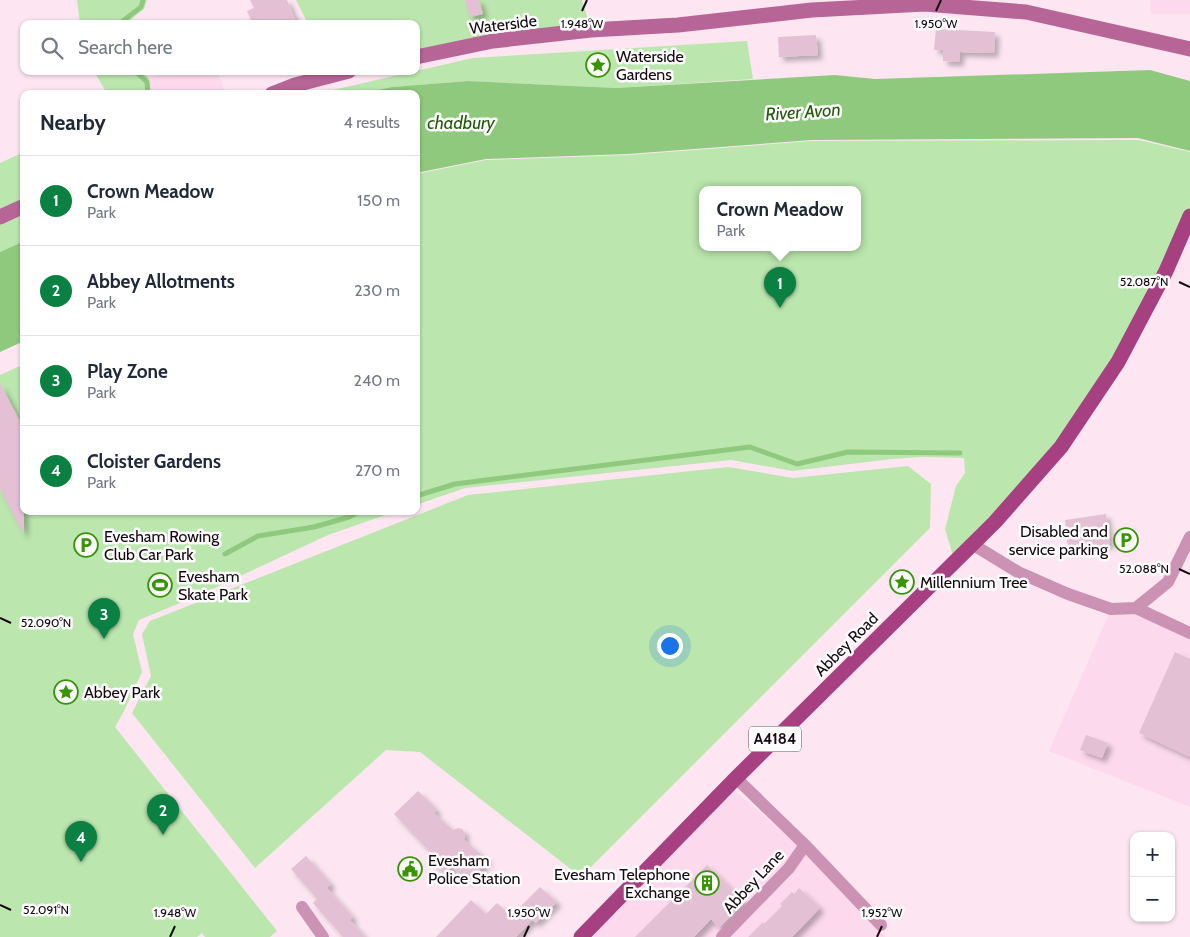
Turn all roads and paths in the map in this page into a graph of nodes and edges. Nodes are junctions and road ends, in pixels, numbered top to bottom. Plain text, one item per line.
1 (877, 3) edge
2 (1190, 49) edge
3 (420, 56) edge
4 (334, 75) edge
5 (283, 90) edge
6 (20, 208) edge
7 (1190, 216) edge
8 (0, 217) edge
9 (1190, 537) edge
10 (972, 544) junction
11 (1136, 608) junction
12 (1190, 633) edge
13 (736, 778) junction
14 (805, 845) junction
15 (302, 907) dead end
16 (881, 925) dead end
17 (323, 937) edge
18 (581, 937) edge
19 (722, 937) edge

1 - 2 main road, Waterside
1 - 3 main road, Waterside
4 - 5 main road
6 - 8 main road
7 - 10 main road, Abbey Road / A4184
9 - 11 street
10 - 11 street
10 - 13 main road, Abbey Road / A4184
11 - 12 street
13 - 14 street, Abbey Lane
13 - 18 main road, Abbey Road / A4184
14 - 16 street, Abbey Lane
14 - 19 street, Abbey Lane
15 - 17 street

